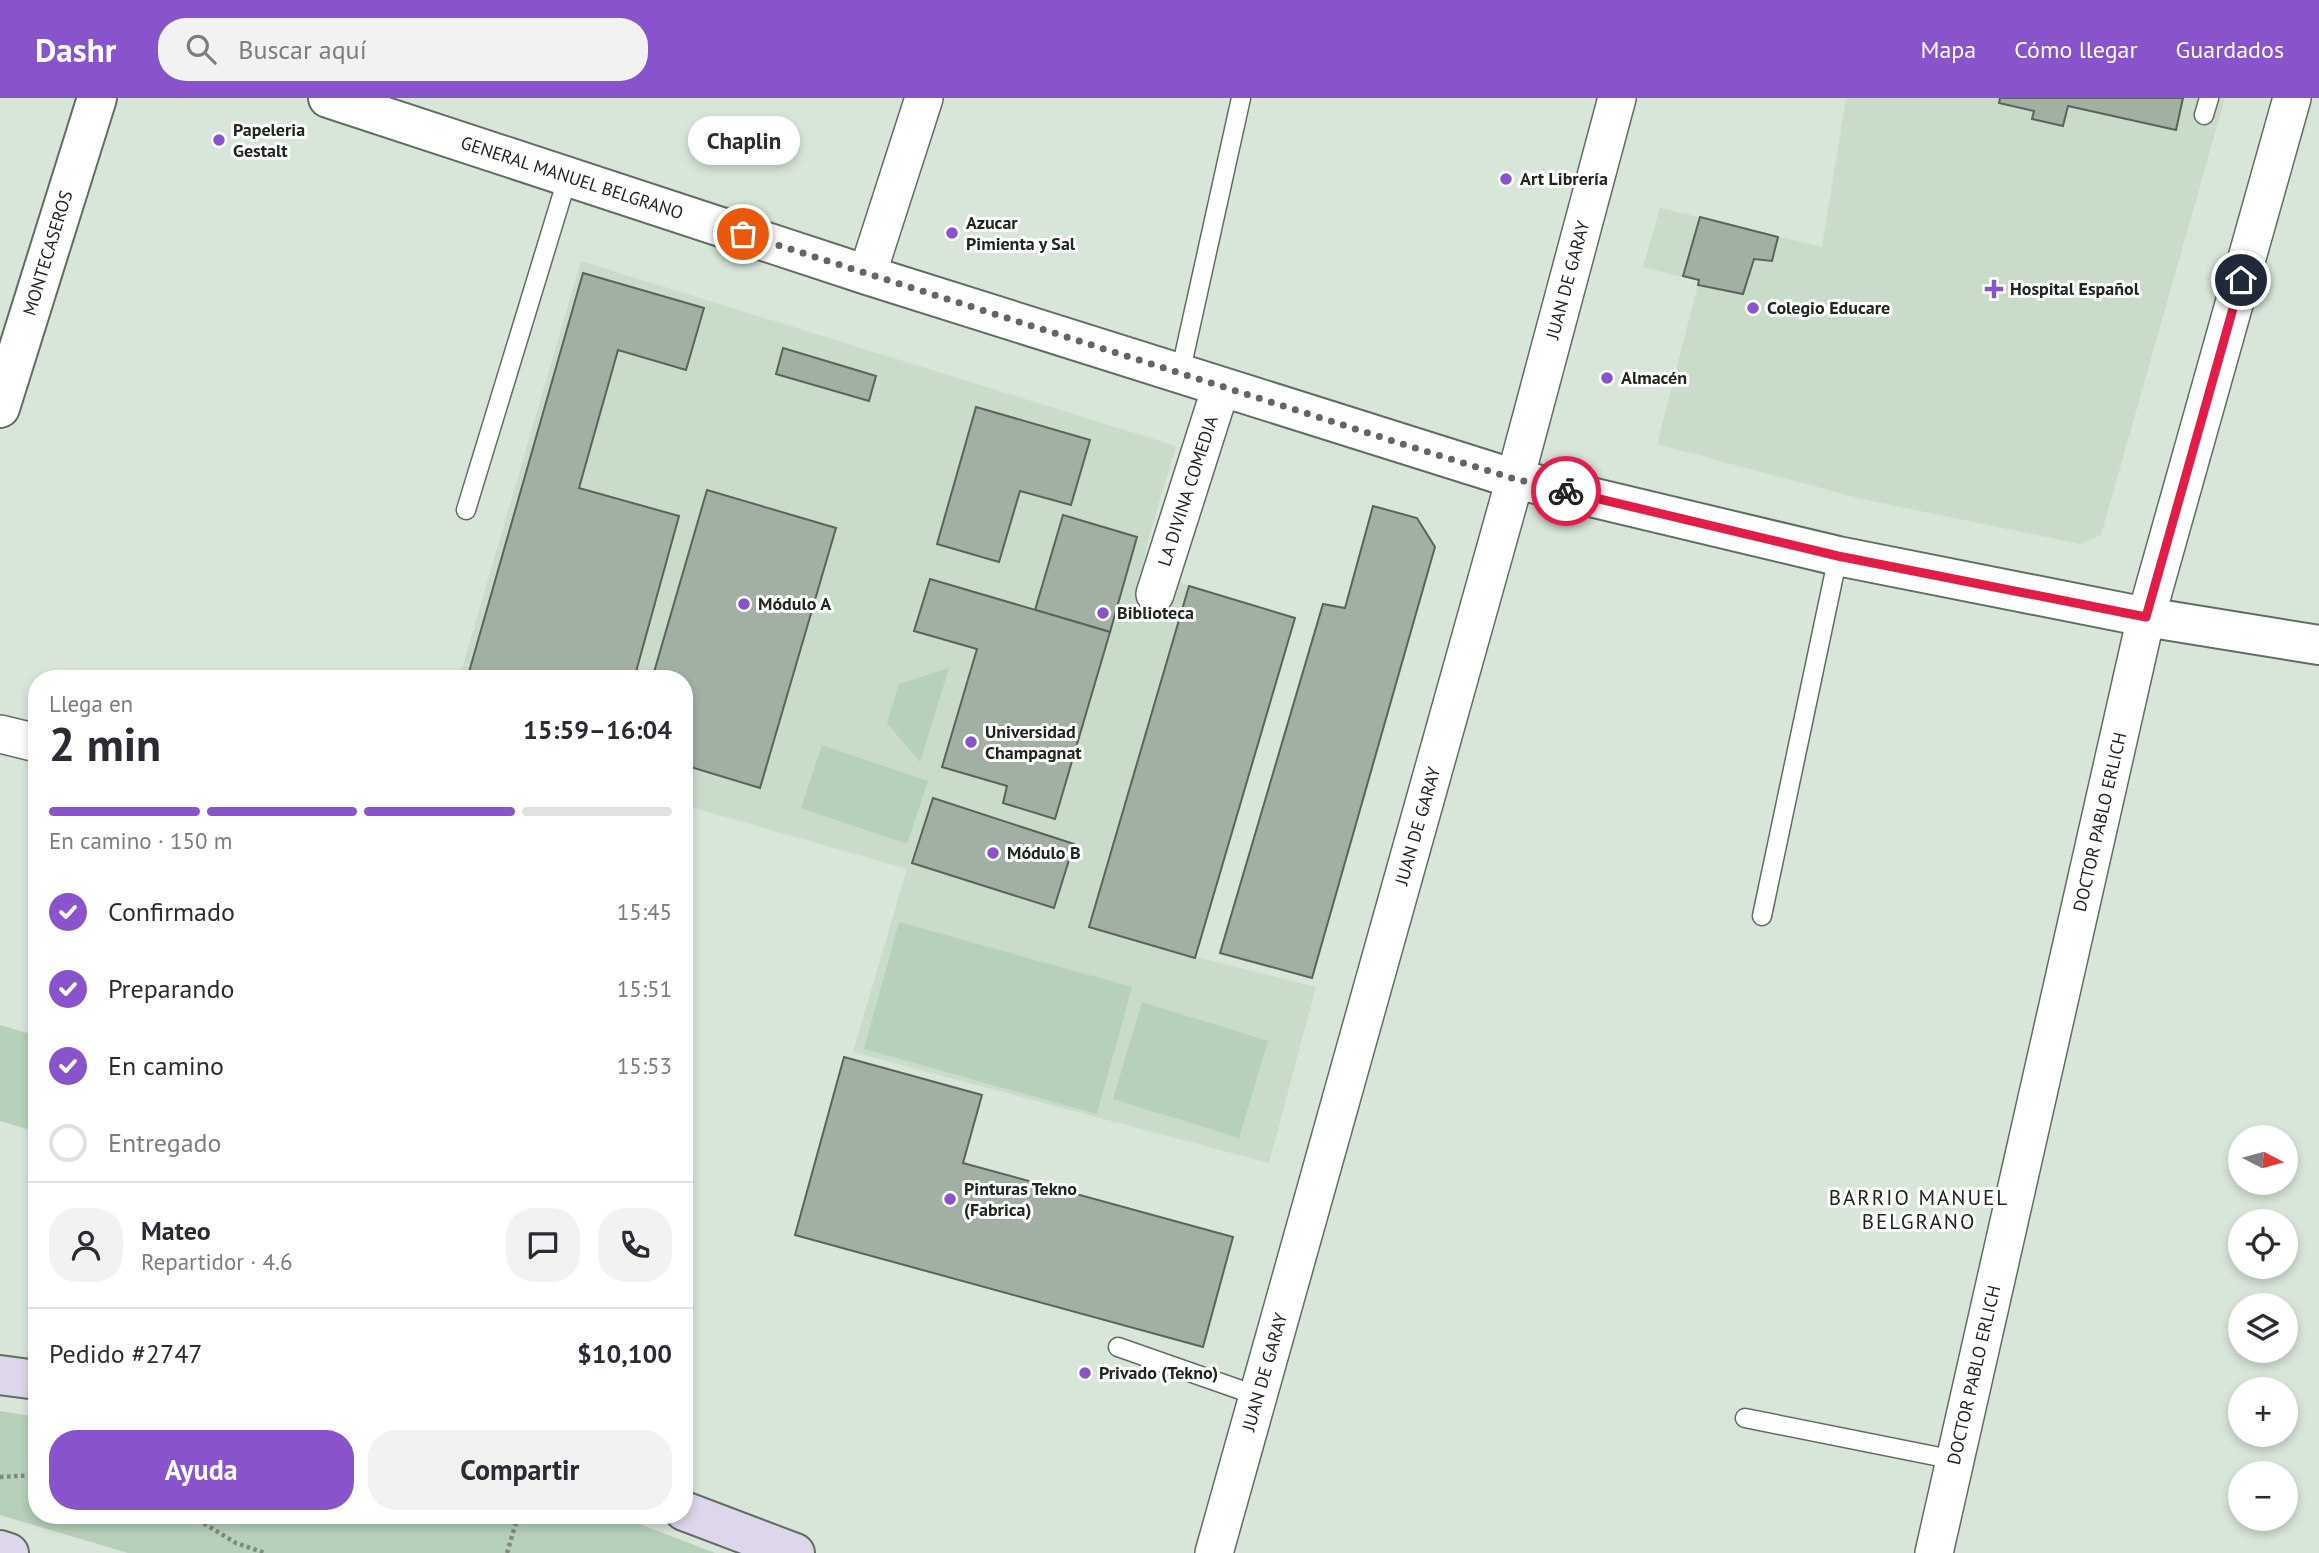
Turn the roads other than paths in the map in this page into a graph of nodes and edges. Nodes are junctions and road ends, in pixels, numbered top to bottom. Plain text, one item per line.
1 (97, 98) edge
2 (328, 98) edge
3 (924, 98) edge
4 (1241, 98) edge
5 (1616, 98) edge
6 (2292, 98) edge
7 (568, 176) junction
8 (867, 275) junction
9 (1180, 374) junction
10 (1221, 387) junction
11 (0, 408) edge
12 (1515, 479) junction
13 (466, 510) dead end
14 (1838, 556) junction
15 (1155, 594) dead end
16 (2146, 617) junction
17 (2319, 645) edge
18 (0, 734) edge
19 (28, 741) edge
20 (1762, 916) dead end
21 (1118, 1347) dead end
22 (0, 1375) edge
23 (28, 1379) edge
24 (1258, 1396) junction
25 (1745, 1418) dead end
26 (1955, 1460) junction
27 (693, 1514) edge
28 (0, 1550) edge
29 (9, 1553) edge
30 (795, 1553) edge
31 (1214, 1553) edge
32 (1934, 1553) edge

1 - 11 street, MONTECASEROS
2 - 7 street, GENERAL MANUEL BELGRANO
3 - 8 street
4 - 9 lane
5 - 12 street, JUAN DE GARAY
6 - 16 street, DOCTOR PABLO ERLICH
7 - 8 street, GENERAL MANUEL BELGRANO
7 - 13 lane
8 - 9 street, GENERAL MANUEL BELGRANO
9 - 10 street, GENERAL MANUEL BELGRANO
10 - 12 street, GENERAL MANUEL BELGRANO
10 - 15 street, LA DIVINA COMEDIA
12 - 14 street, GENERAL MANUEL BELGRANO
12 - 24 street, JUAN DE GARAY
14 - 16 street, GENERAL MANUEL BELGRANO
14 - 20 lane
16 - 17 street, GENERAL MANUEL BELGRANO
16 - 26 street, DOCTOR PABLO ERLICH
18 - 19 street
21 - 24 lane
22 - 23 main road
24 - 31 street, JUAN DE GARAY
25 - 26 lane
26 - 32 street, DOCTOR PABLO ERLICH
27 - 30 main road
28 - 29 main road

